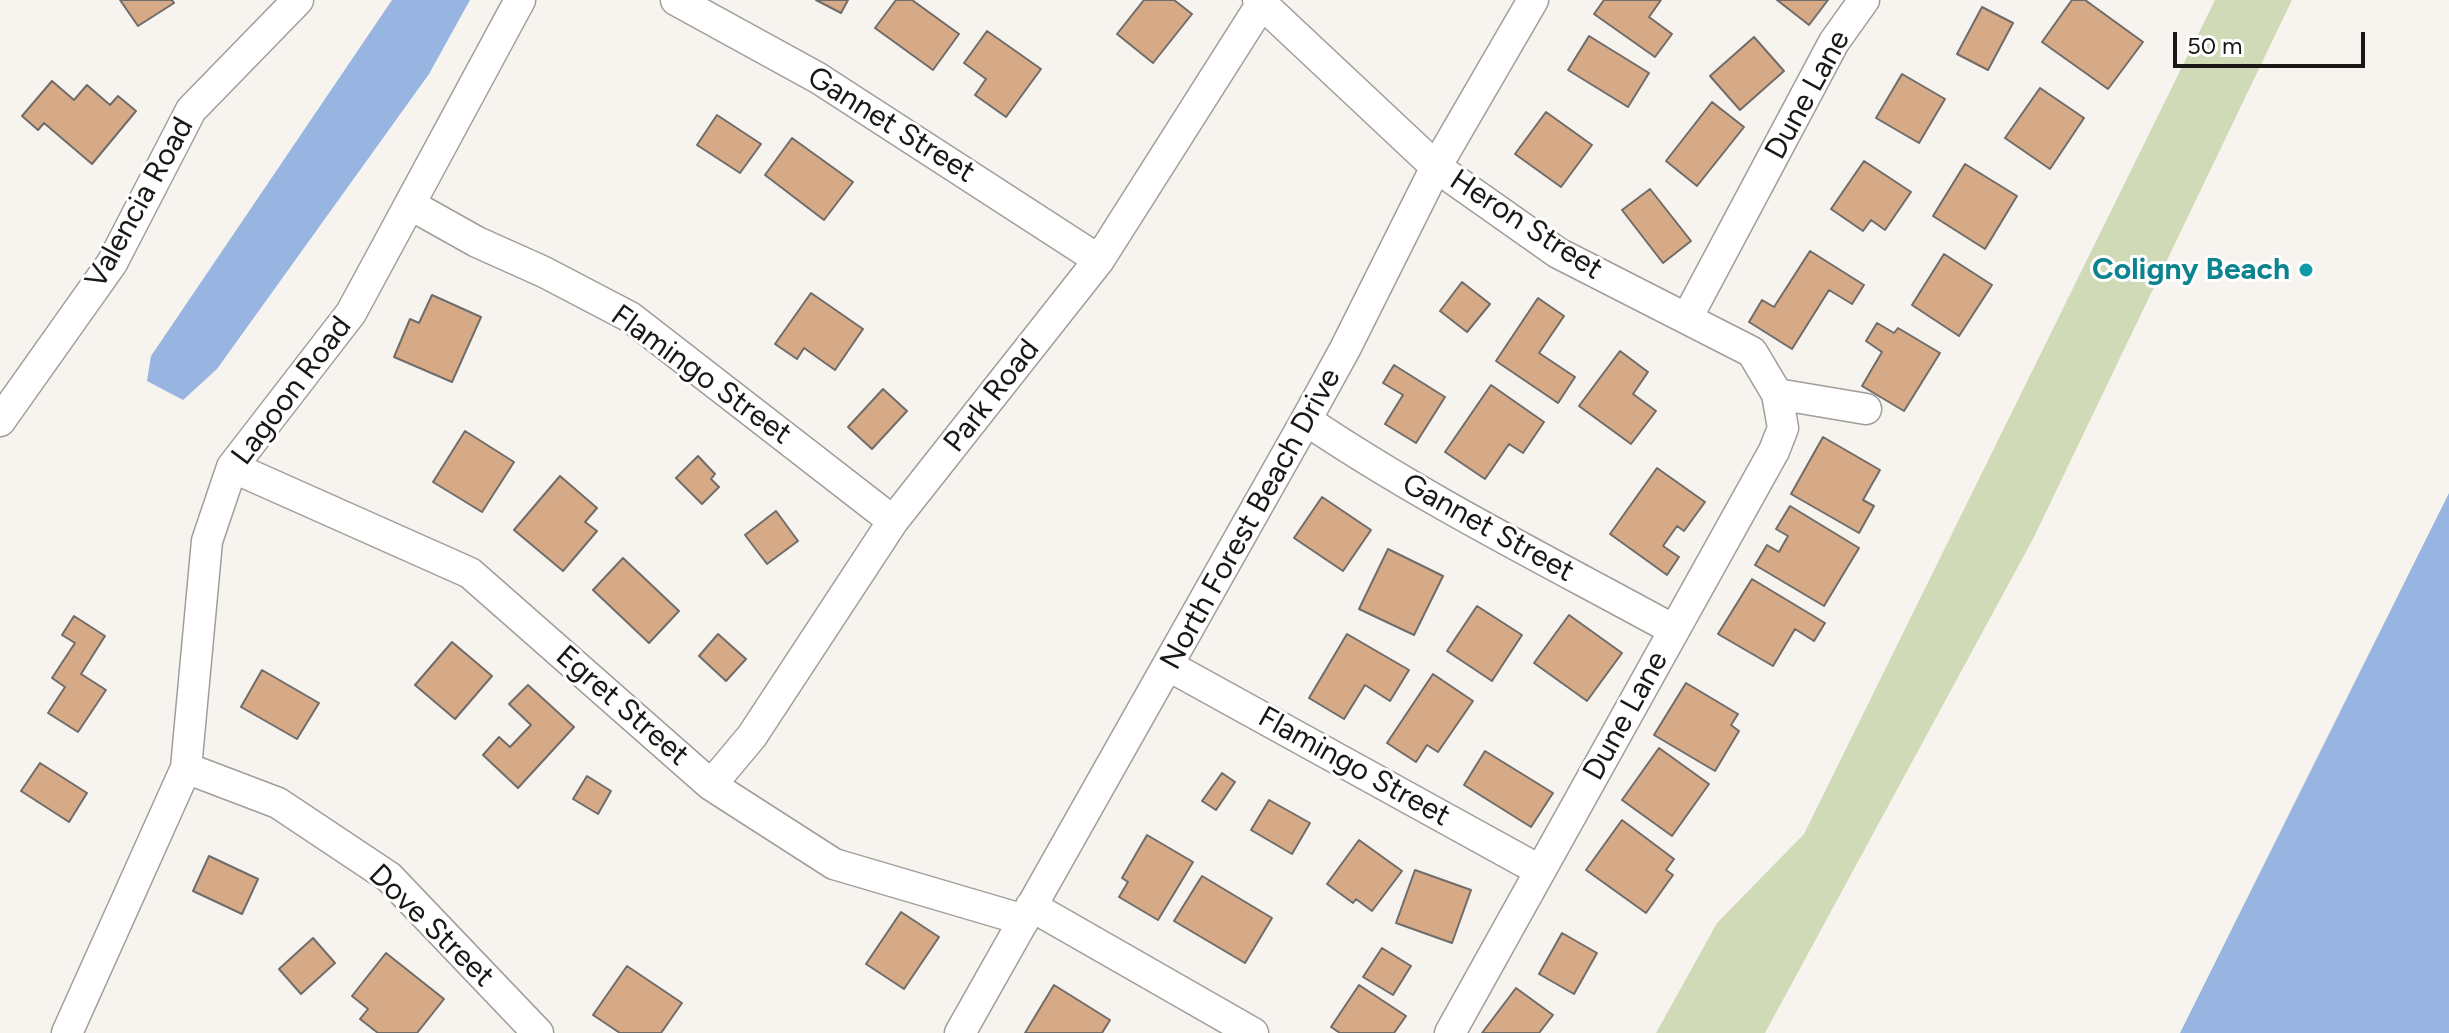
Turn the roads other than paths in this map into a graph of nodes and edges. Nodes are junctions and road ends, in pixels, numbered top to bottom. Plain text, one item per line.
1 (298, 0) edge
2 (520, 0) edge
3 (676, 0) edge
4 (1533, 0) edge
5 (1864, 0) edge
6 (1261, 1) edge
7 (1436, 167) junction
8 (411, 205) junction
9 (1099, 260) junction
10 (1687, 318) junction
11 (1777, 394) junction
12 (1866, 409) dead end
13 (1306, 420) junction
14 (0, 421) edge
15 (232, 467) junction
16 (893, 521) junction
17 (1674, 630) junction
18 (1169, 666) junction
19 (186, 768) junction
20 (711, 785) junction
21 (1539, 870) junction
22 (1027, 914) junction
23 (67, 1033) edge
24 (538, 1033) edge
25 (960, 1033) edge
26 (1253, 1033) edge
27 (1450, 1033) edge

1 - 14 street, Valencia Road
2 - 8 street, Lagoon Road
3 - 9 street, Gannet Street
4 - 7 street, North Forest Beach Drive
5 - 10 street, Dune Lane
6 - 7 street, Heron Street
6 - 9 street, Park Road
7 - 10 street, Heron Street
7 - 13 street, North Forest Beach Drive
8 - 15 street, Lagoon Road
8 - 16 street, Flamingo Street
9 - 16 street, Park Road
10 - 11 street, Heron Street
11 - 12 street
11 - 17 street, Dune Lane
13 - 17 street, Gannet Street
13 - 18 street, North Forest Beach Drive
15 - 19 street, Lagoon Road
15 - 20 street, Egret Street
16 - 20 street, Park Road
17 - 21 street, Dune Lane
18 - 21 street, Flamingo Street
18 - 22 street, North Forest Beach Drive
19 - 23 street, Lagoon Road
19 - 24 street, Dove Street
20 - 22 street, Egret Street
21 - 27 street, Dune Lane
22 - 25 street, North Forest Beach Drive
22 - 26 street, Egret Street

